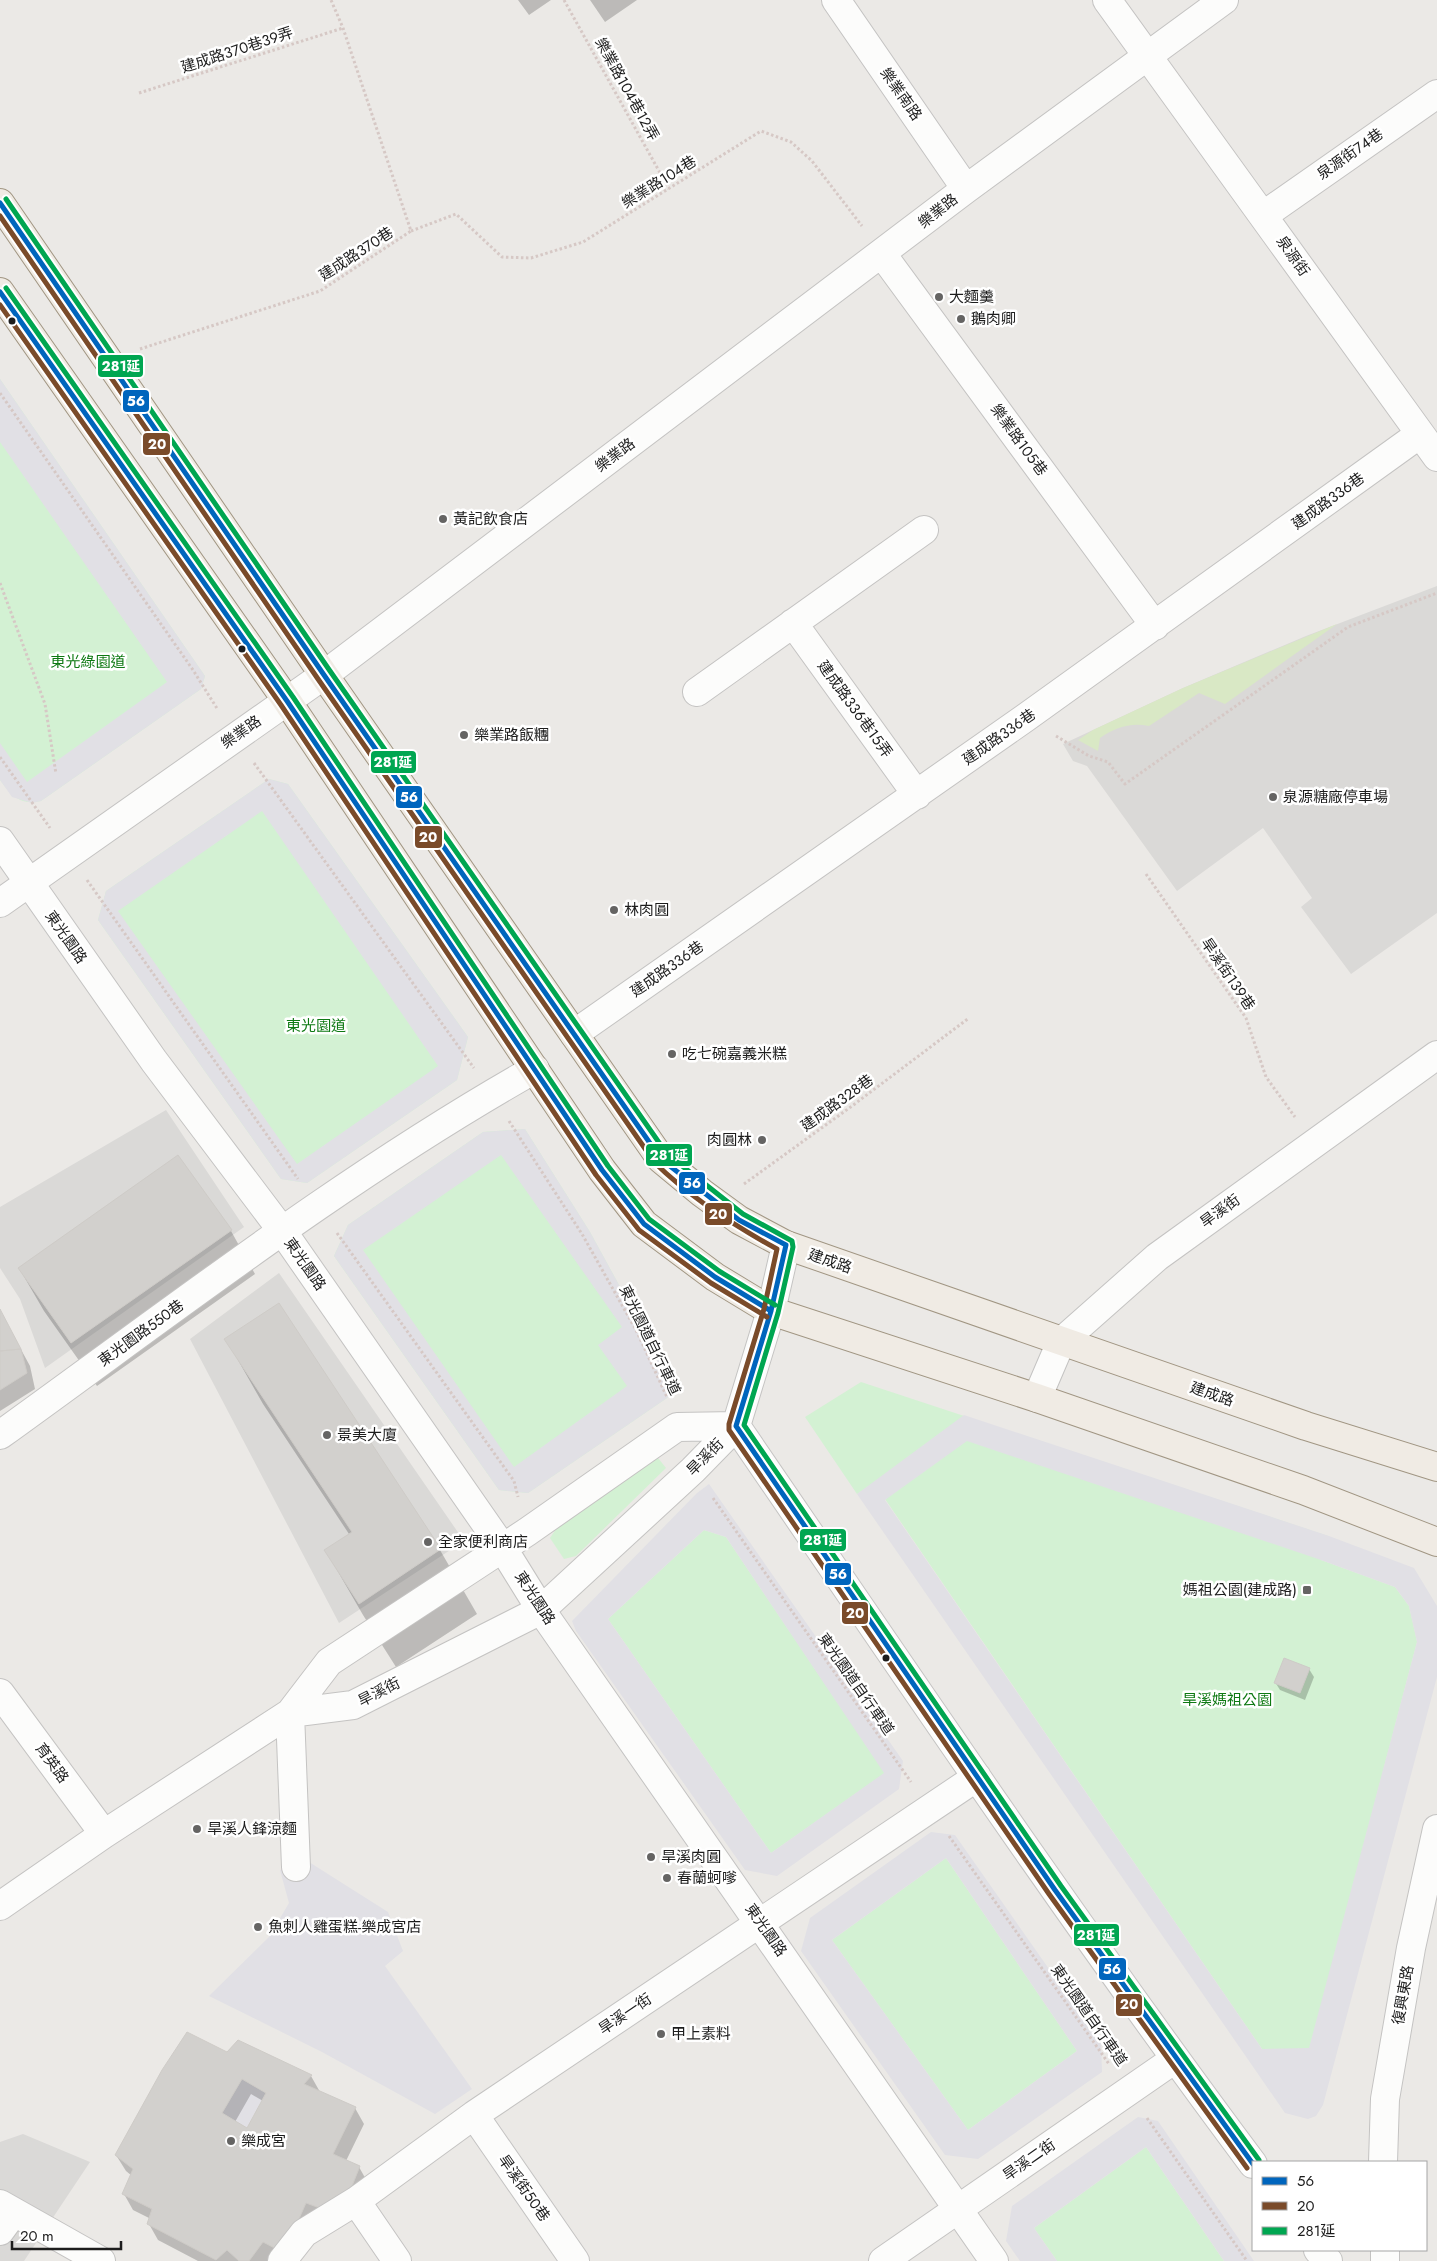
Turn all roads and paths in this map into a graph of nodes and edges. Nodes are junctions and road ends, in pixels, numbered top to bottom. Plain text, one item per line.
1 (331, 0) edge
2 (564, 0) edge
3 (836, 0) edge
4 (1107, 0) edge
5 (1224, 0) edge
6 (342, 28) junction
7 (1147, 56) junction
8 (139, 93) dead end
9 (1437, 94) edge
10 (669, 189) junction
11 (966, 189) junction
12 (0, 203) edge
13 (1264, 215) junction
14 (411, 232) junction
15 (882, 254) junction
16 (0, 292) edge
17 (108, 360) junction
18 (1420, 434) junction
19 (1437, 457) edge
20 (924, 530) dead end
21 (0, 584) edge
22 (1437, 593) edge
23 (793, 623) junction
24 (1156, 626) junction
25 (324, 675) junction
26 (697, 692) dead end
27 (287, 701) junction
28 (1071, 745) dead end
29 (56, 774) dead end
30 (917, 795) junction
31 (0, 841) edge
32 (1146, 874) dead end
33 (28, 883) junction
34 (0, 902) edge
35 (969, 1018) dead end
36 (574, 1034) junction
37 (1437, 1055) edge
38 (535, 1069) junction
39 (493, 1094) junction
40 (1313, 1143) junction
41 (716, 1204) junction
42 (283, 1232) junction
43 (786, 1245) junction
44 (771, 1310) junction
45 (1061, 1342) junction
46 (1037, 1398) junction
47 (736, 1426) junction
48 (677, 1427) junction
49 (0, 1435) edge
50 (1437, 1467) edge
51 (693, 1470) junction
52 (1437, 1542) edge
53 (502, 1547) junction
54 (542, 1610) junction
55 (0, 1693) edge
56 (290, 1713) junction
57 (977, 1778) junction
58 (930, 1808) junction
59 (1437, 1830) edge
60 (104, 1834) junction
61 (296, 1867) dead end
62 (0, 1906) edge
63 (761, 1924) junction
64 (1175, 2059) junction
65 (1129, 2091) junction
66 (474, 2115) junction
67 (1383, 2161) edge
68 (1252, 2163) edge
69 (356, 2201) junction
70 (958, 2209) junction
71 (5, 2216) edge
72 (1319, 2251) edge
73 (101, 2261) edge
74 (282, 2261) edge
75 (397, 2261) edge
76 (575, 2261) edge
77 (882, 2261) edge
78 (994, 2261) edge
79 (1247, 2261) edge
80 (1328, 2261) edge

1 - 6 path, 建成路370巷
2 - 10 path, 樂業路104巷12弄
3 - 11 street, 樂業南路
4 - 7 street, 泉源街
5 - 7 street, 樂業路
6 - 8 path, 建成路370巷39弄
6 - 14 path, 建成路370巷
7 - 11 street, 樂業路
7 - 13 street, 泉源街
9 - 13 street, 泉源街74巷
10 - 14 path, 樂業路104巷
10 - 15 path, 樂業路104巷
11 - 15 street, 樂業路
12 - 17 main road, 建成路
13 - 18 street, 泉源街
14 - 17 path, 建成路370巷
15 - 24 street, 樂業路105巷
15 - 25 street, 樂業路
16 - 27 main road
17 - 25 main road, 建成路
18 - 19 street, 泉源街
18 - 24 street, 建成路336巷
20 - 23 street
21 - 29 path
22 - 28 path
23 - 26 street
23 - 30 street, 建成路336巷15弄
24 - 30 street, 建成路336巷
25 - 27 street, 樂業路
25 - 36 main road, 建成路
27 - 33 street, 樂業路
27 - 38 main road
30 - 36 street, 建成路336巷
31 - 33 street, 東光園路
32 - 40 path, 旱溪街139巷
33 - 34 street, 樂業路
33 - 42 street, 東光園路
35 - 41 path, 建成路328巷
36 - 41 main road, 建成路
37 - 40 street, 旱溪街
38 - 39 street, 東光園路550巷
38 - 44 main road
39 - 42 street, 東光園路550巷
39 - 48 path, 東光園道自行車道
40 - 45 street, 旱溪街
41 - 43 main road, 建成路
42 - 49 street, 東光園路550巷
42 - 53 street, 東光園路
43 - 44 street
43 - 45 main road, 建成路
44 - 46 main road
44 - 47 street
45 - 46 street, 旱溪街
45 - 50 main road, 建成路
46 - 52 main road
47 - 48 street, 旱溪街
47 - 51 street, 旱溪街
47 - 57 street
48 - 53 street, 旱溪街
51 - 54 street, 旱溪街
51 - 58 path, 東光園道自行車道
53 - 54 street, 東光園路
53 - 56 street, 旱溪街
54 - 56 street, 旱溪街
54 - 63 street, 東光園路
55 - 60 street, 育英路
56 - 60 street, 旱溪街
56 - 61 street
57 - 58 street, 旱溪一街
57 - 64 street
58 - 63 street, 旱溪一街
58 - 65 path, 東光園道自行車道
59 - 67 street, 復興東路
60 - 62 street, 旱溪街
63 - 66 street, 旱溪一街
63 - 70 street, 東光園路
64 - 65 street, 旱溪二街
64 - 68 street
65 - 70 street, 旱溪二街
65 - 79 path, 東光園道自行車道
66 - 69 street, 旱溪一街
66 - 76 street, 旱溪街50巷
69 - 74 street, 旱溪一街
69 - 75 street
70 - 77 street, 旱溪二街
70 - 78 street, 東光園路
71 - 73 street
72 - 80 street

